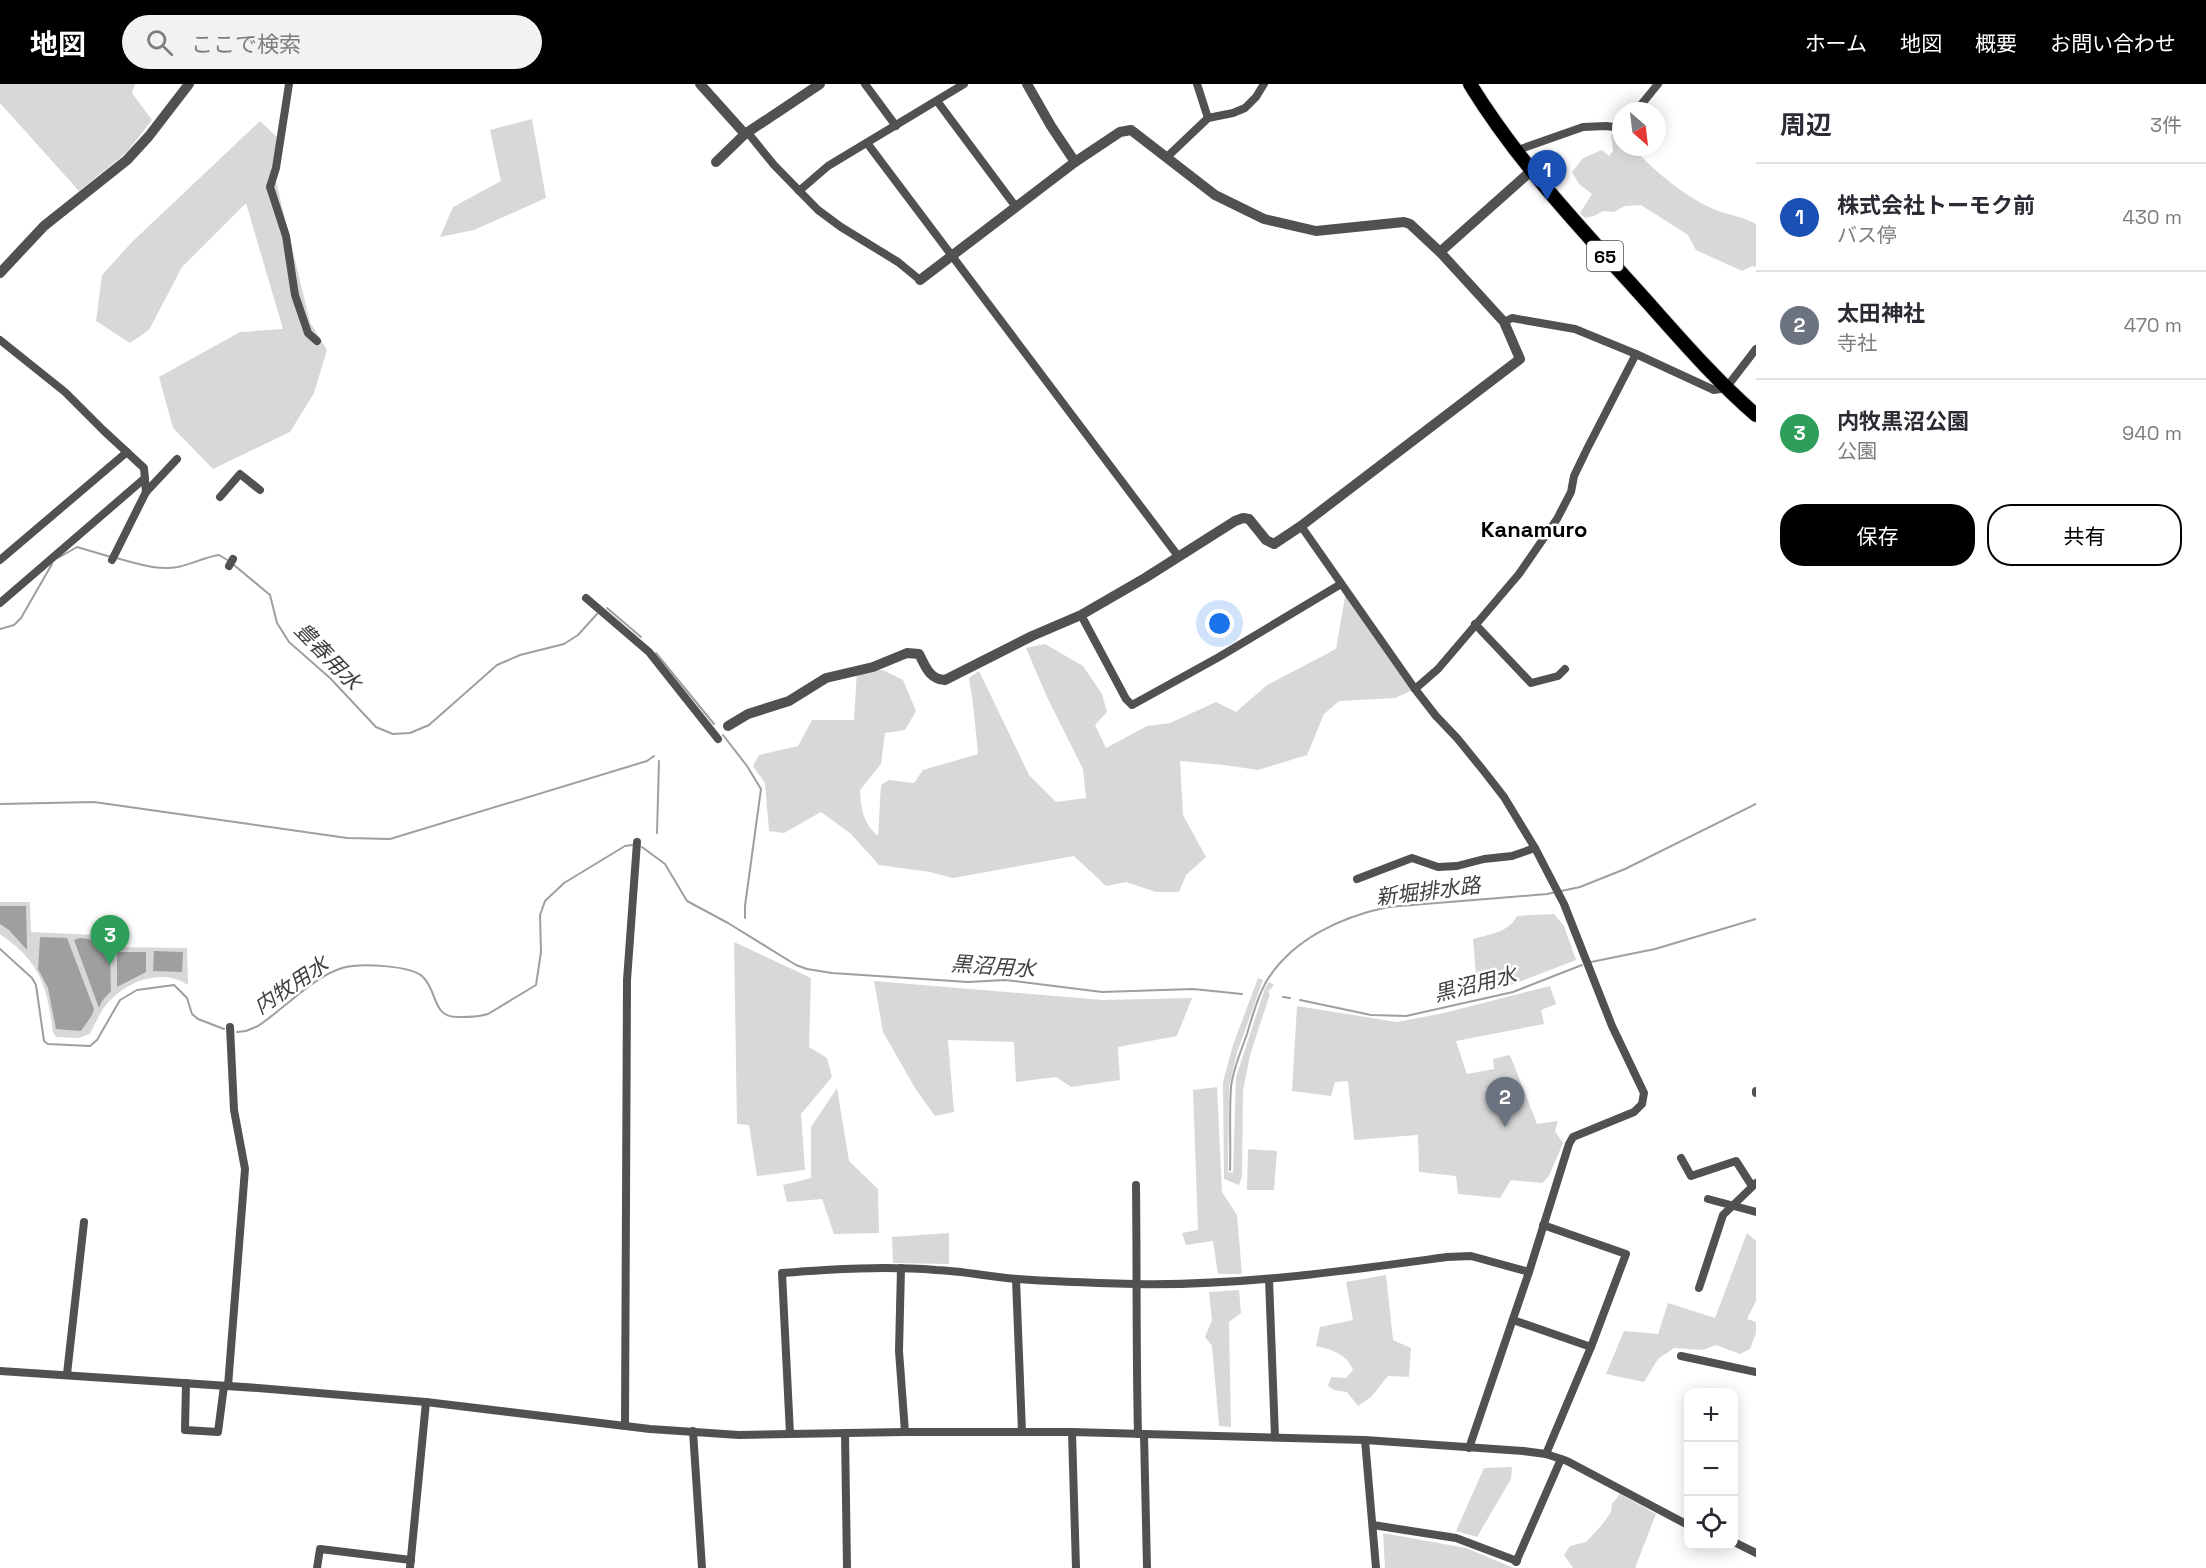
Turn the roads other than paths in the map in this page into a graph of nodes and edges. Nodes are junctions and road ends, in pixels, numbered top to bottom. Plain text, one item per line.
1 (189, 84) edge
2 (289, 84) edge
3 (700, 84) edge
4 (820, 84) edge
5 (865, 84) edge
6 (964, 84) edge
7 (1027, 84) edge
8 (1197, 84) edge
9 (1264, 84) edge
10 (1470, 84) edge
11 (1658, 84) edge
12 (937, 101) junction
13 (1643, 102) edge
14 (1208, 118) junction
15 (896, 126) junction
16 (1612, 127) edge
17 (747, 134) junction
18 (867, 143) junction
19 (1515, 151) junction
20 (1167, 157) junction
21 (716, 162) dead end
22 (1076, 162) junction
23 (1531, 171) junction
24 (799, 191) junction
25 (1016, 207) junction
26 (1440, 252) junction
27 (952, 255) junction
28 (0, 273) edge
29 (920, 280) joint
30 (1504, 322) junction
31 (0, 340) edge
32 (317, 341) dead end
33 (1756, 350) edge
34 (1636, 354) junction
35 (1726, 388) junction
36 (1756, 415) edge
37 (127, 452) junction
38 (177, 459) dead end
39 (145, 478) junction
40 (260, 490) dead end
41 (146, 492) junction
42 (220, 497) dead end
43 (1301, 526) junction
44 (113, 556) dead end
45 (1178, 556) junction
46 (0, 560) edge
47 (1341, 584) junction
48 (586, 598) dead end
49 (0, 603) edge
50 (1081, 615) junction
51 (1475, 624) junction
52 (1565, 669) dead end
53 (1415, 689) junction
54 (728, 726) joint
55 (637, 842) dead end
56 (1534, 848) junction
57 (1357, 879) dead end
58 (230, 1027) dead end
59 (1681, 1158) dead end
60 (1754, 1184) edge
61 (1136, 1185) dead end
62 (1708, 1199) dead end
63 (1732, 1205) junction
64 (1756, 1212) edge
65 (84, 1222) dead end
66 (1543, 1225) junction
67 (902, 1268) junction
68 (1529, 1272) junction
69 (1016, 1279) junction
70 (1269, 1279) junction
71 (1137, 1284) junction
72 (1699, 1288) dead end
73 (1513, 1320) junction
74 (1591, 1347) junction
75 (1681, 1356) dead end
76 (0, 1371) edge
77 (1756, 1372) edge
78 (67, 1374) junction
79 (186, 1383) junction
80 (226, 1386) junction
81 (426, 1402) junction
82 (625, 1425) junction
83 (693, 1431) junction
84 (904, 1432) junction
85 (1022, 1432) junction
86 (1072, 1432) junction
87 (845, 1433) junction
88 (790, 1434) junction
89 (1141, 1434) junction
90 (1275, 1437) junction
91 (1365, 1440) junction
92 (1469, 1448) junction
93 (1546, 1454) junction
94 (1561, 1459) junction
95 (1684, 1522) edge
96 (1373, 1525) junction
97 (1738, 1544) edge
98 (1756, 1553) edge
99 (411, 1564) edge
100 (317, 1568) edge
101 (702, 1568) edge
102 (848, 1568) edge
103 (1076, 1568) edge
104 (1147, 1568) edge
105 (1376, 1568) edge

1 - 28 street
2 - 32 street
3 - 17 street
4 - 17 street
5 - 15 street
6 - 12 street
7 - 22 street
8 - 14 street
9 - 14 street
10 - 19 main road, 65
11 - 13 street
12 - 15 street
12 - 25 street
14 - 20 street
15 - 18 street
16 - 19 street
17 - 21 street
17 - 24 street
18 - 24 street
18 - 27 street
19 - 23 main road, 65
20 - 22 street
20 - 26 street
22 - 25 street
23 - 26 street
23 - 35 main road, 65
24 - 29 street
25 - 27 street
26 - 30 street
27 - 29 street
27 - 45 street
30 - 34 street
30 - 43 street
31 - 37 street
33 - 35 street
34 - 35 street
34 - 51 street
35 - 36 main road, 65
37 - 39 street
37 - 46 street
38 - 41 street
39 - 41 street
39 - 49 street
40 - 42 street
41 - 44 street
43 - 45 street
43 - 47 street
45 - 50 street
47 - 50 street
47 - 53 street
48 - 54 street
50 - 54 street
51 - 52 street
51 - 53 street
53 - 56 street
55 - 82 street
56 - 57 street
56 - 66 street
58 - 80 street
59 - 60 street
60 - 63 street
61 - 71 street
62 - 63 street
63 - 64 street
63 - 72 street
65 - 78 street
66 - 68 street
66 - 74 street
67 - 69 street
67 - 84 street
67 - 88 street
68 - 70 street
68 - 73 street
69 - 71 street
69 - 85 street
70 - 71 street
70 - 90 street
71 - 89 street
73 - 74 street
73 - 92 street
74 - 93 street
75 - 77 street
76 - 78 street
78 - 79 street
79 - 80 street
79 - 80 street
80 - 81 street
81 - 82 street
81 - 99 street
82 - 83 street
83 - 88 street
83 - 101 street
84 - 85 street
84 - 87 street
85 - 86 street
86 - 89 street
86 - 103 street
87 - 88 street
87 - 102 street
89 - 90 street
89 - 104 street
90 - 91 street
91 - 92 street
91 - 96 street
92 - 93 street
93 - 94 street
94 - 95 street
94 - 96 street
96 - 105 street
97 - 98 street
99 - 100 street

